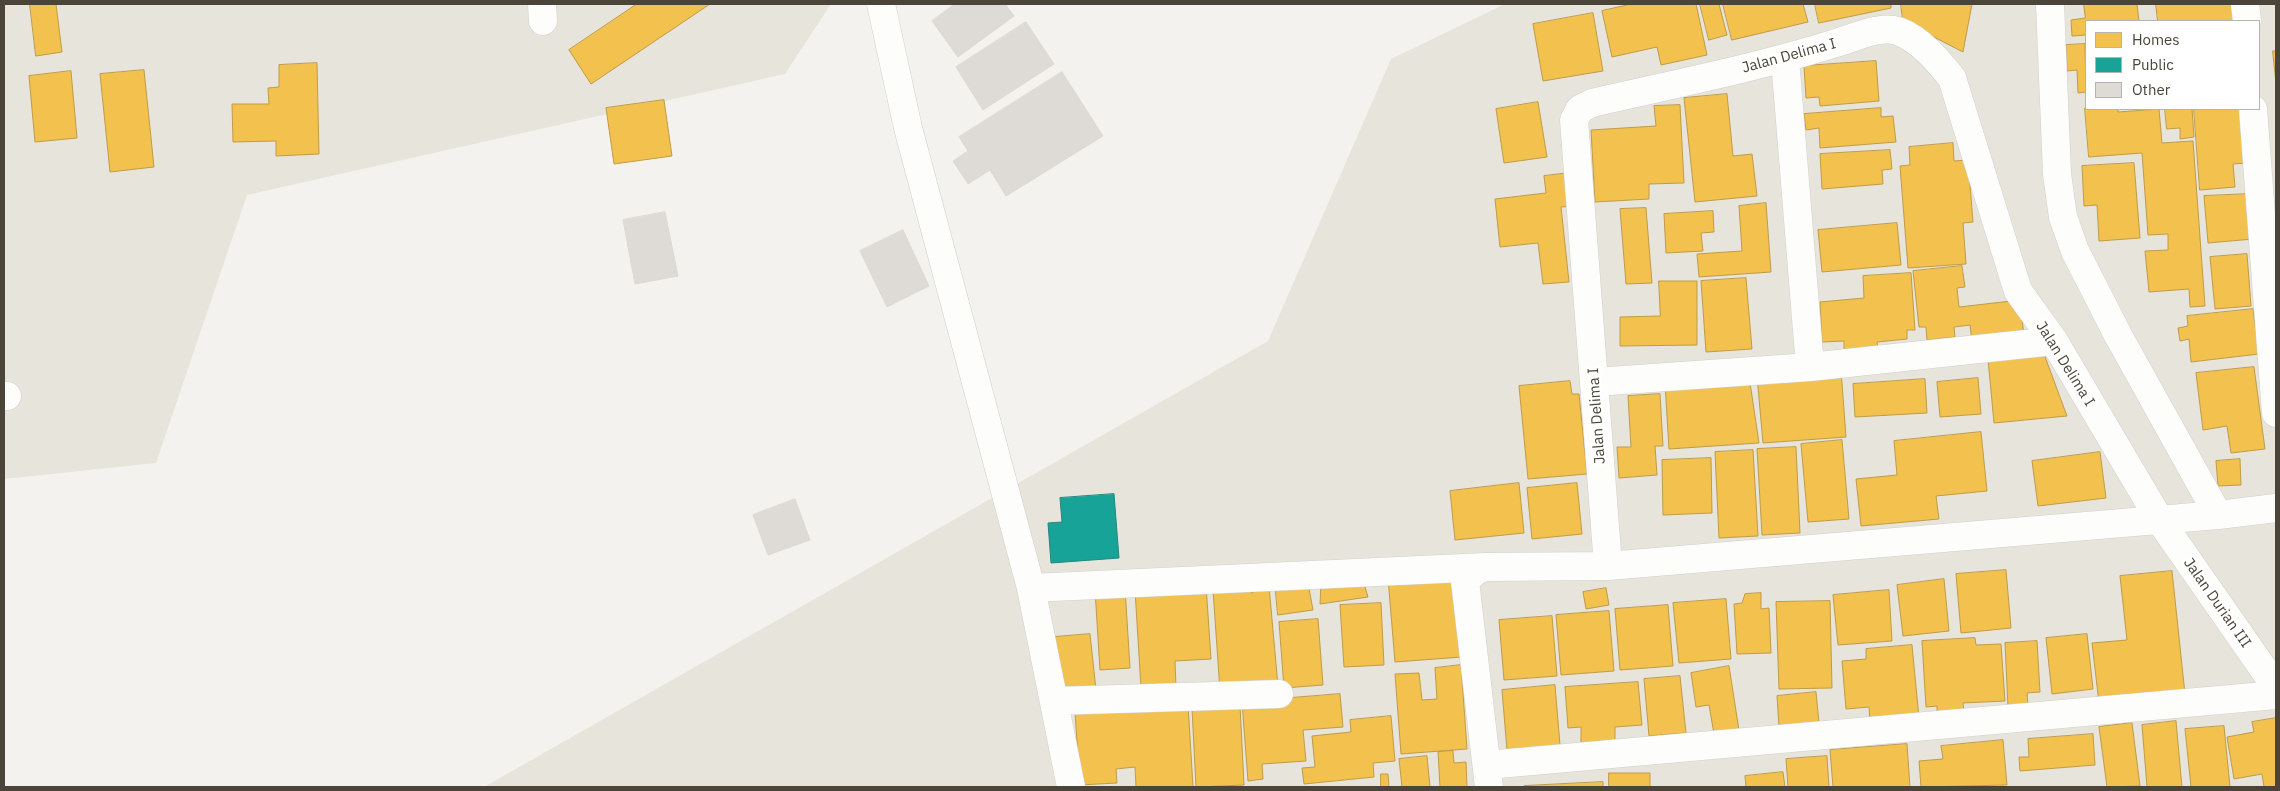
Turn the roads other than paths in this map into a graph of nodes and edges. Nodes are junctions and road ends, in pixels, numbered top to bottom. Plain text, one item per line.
1 (881, 4) edge
2 (2050, 4) edge
3 (2245, 4) edge
4 (2247, 20) edge
5 (1785, 59) junction
6 (2253, 110) edge
7 (2054, 341) junction
8 (1810, 367) junction
9 (1595, 382) junction
10 (2276, 413) edge
11 (2276, 508) edge
12 (2218, 515) junction
13 (2159, 519) junction
14 (1608, 566) junction
15 (1485, 567) junction
16 (1031, 588) junction
17 (2276, 687) edge
18 (1280, 694) dead end
19 (2276, 695) edge
20 (1055, 701) junction
21 (1488, 776) edge
22 (1071, 787) edge

1 - 16 street
2 - 12 street
3 - 4 street
5 - 7 street, Jalan Delima I
5 - 8 street
5 - 9 street, Jalan Delima I
6 - 10 street
7 - 8 street
7 - 13 street, Jalan Delima I
8 - 9 street
9 - 14 street, Jalan Delima I
11 - 12 street
12 - 13 street
13 - 14 street
13 - 17 street, Jalan Durian III
14 - 15 street
15 - 16 street
15 - 21 street
16 - 20 street
18 - 20 street
19 - 21 street
20 - 22 street

